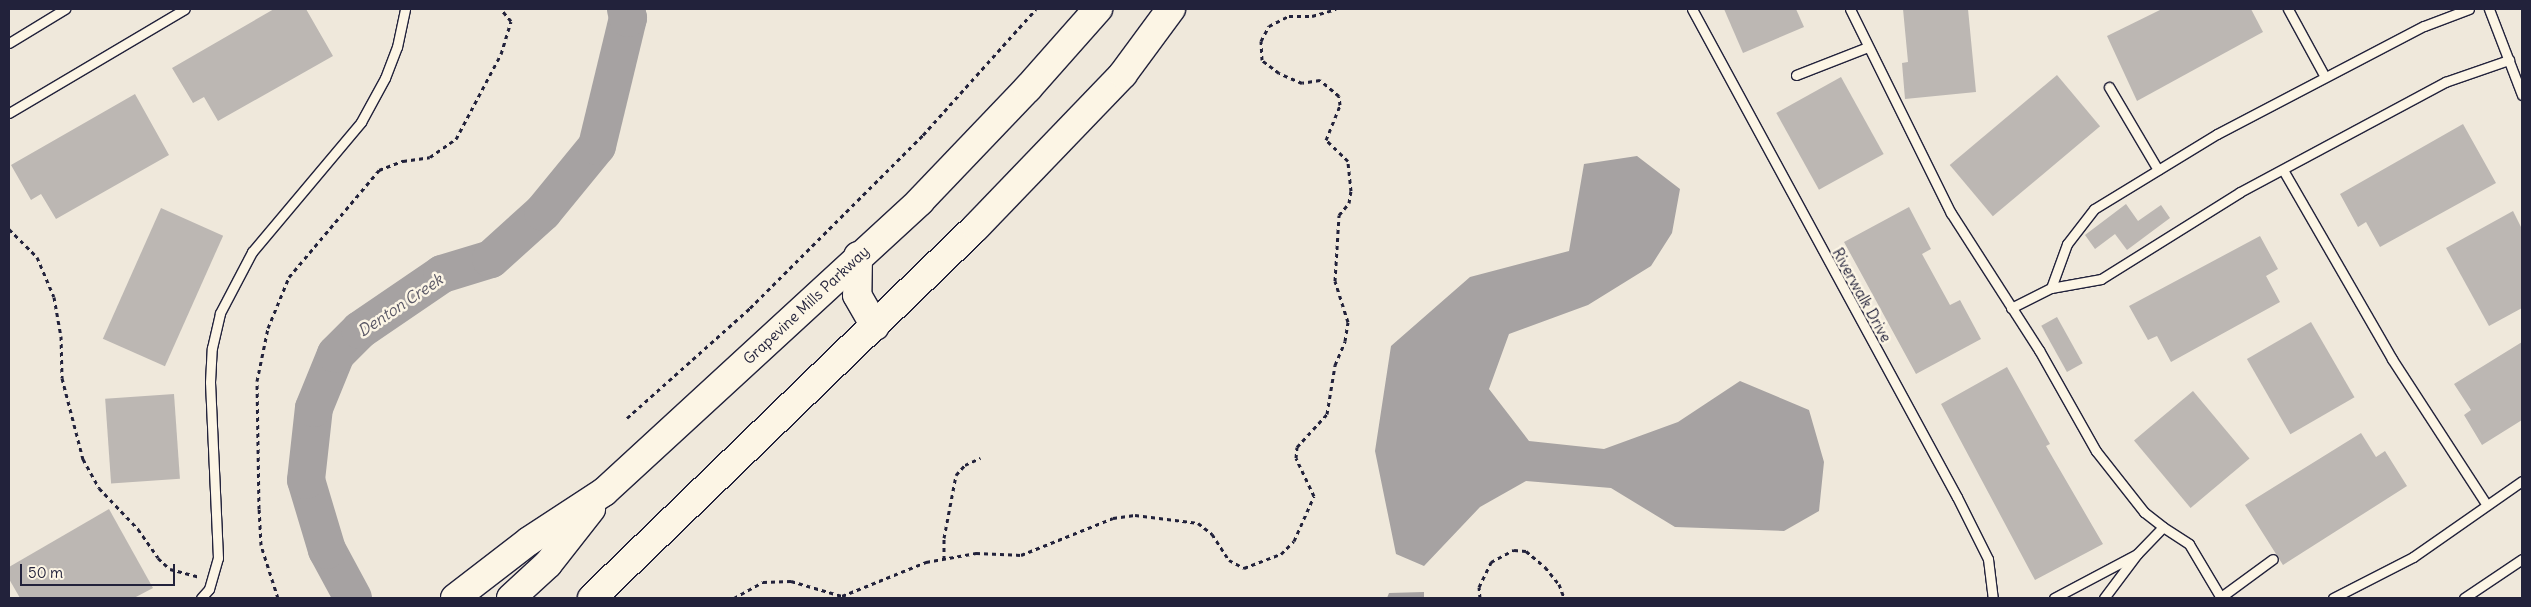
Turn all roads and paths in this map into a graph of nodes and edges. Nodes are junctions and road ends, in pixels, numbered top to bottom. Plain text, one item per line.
1 (65, 9) edge
2 (185, 9) edge
3 (405, 9) edge
4 (501, 9) edge
5 (1036, 9) edge
6 (1098, 9) edge
7 (1171, 9) edge
8 (1336, 9) edge
9 (1692, 9) edge
10 (1850, 9) edge
11 (2288, 9) edge
12 (2469, 9) edge
13 (2489, 9) edge
14 (9, 42) edge
15 (1868, 47) junction
16 (2509, 60) junction
17 (1796, 75) dead end
18 (2325, 77) junction
19 (2109, 87) dead end
20 (2522, 95) edge
21 (9, 113) edge
22 (2158, 170) junction
23 (2282, 170) junction
24 (9, 229) edge
25 (858, 256) junction
26 (2051, 288) junction
27 (2011, 308) junction
28 (875, 326) junction
29 (627, 418) dead end
30 (980, 458) dead end
31 (2522, 481) edge
32 (604, 492) junction
33 (2486, 504) junction
34 (2163, 527) junction
35 (2137, 554) junction
36 (944, 559) junction
37 (2273, 559) dead end
38 (2522, 559) edge
39 (211, 580) junction
40 (457, 597) edge
41 (201, 598) edge
42 (278, 598) edge
43 (511, 598) edge
44 (592, 598) edge
45 (734, 598) edge
46 (1480, 598) edge
47 (1564, 598) edge
48 (1994, 598) edge
49 (2054, 598) edge
50 (2104, 598) edge
51 (2221, 598) edge
52 (2332, 598) edge
53 (2464, 598) edge

1 - 14 lane
2 - 21 lane
3 - 39 lane
4 - 42 path
5 - 29 path
6 - 25 main road, Grapevine Mills Parkway
7 - 28 main road
8 - 36 path
9 - 48 lane, Riverwalk Drive
10 - 15 lane
11 - 18 lane
12 - 18 lane
13 - 16 lane
15 - 17 lane
15 - 27 lane
16 - 20 lane
16 - 23 lane
18 - 22 lane
19 - 22 lane
22 - 26 lane
23 - 26 lane
23 - 33 lane
24 - 39 path
25 - 28 main road
25 - 32 main road, Grapevine Mills Parkway
26 - 27 lane
27 - 34 lane
28 - 44 main road
30 - 36 path
31 - 33 lane
32 - 40 main road
32 - 43 main road, Grapevine Mills Parkway
33 - 52 lane
34 - 35 lane
34 - 51 lane
35 - 49 lane
35 - 50 lane
36 - 45 path
37 - 51 lane
38 - 53 lane
39 - 41 lane
46 - 47 path

